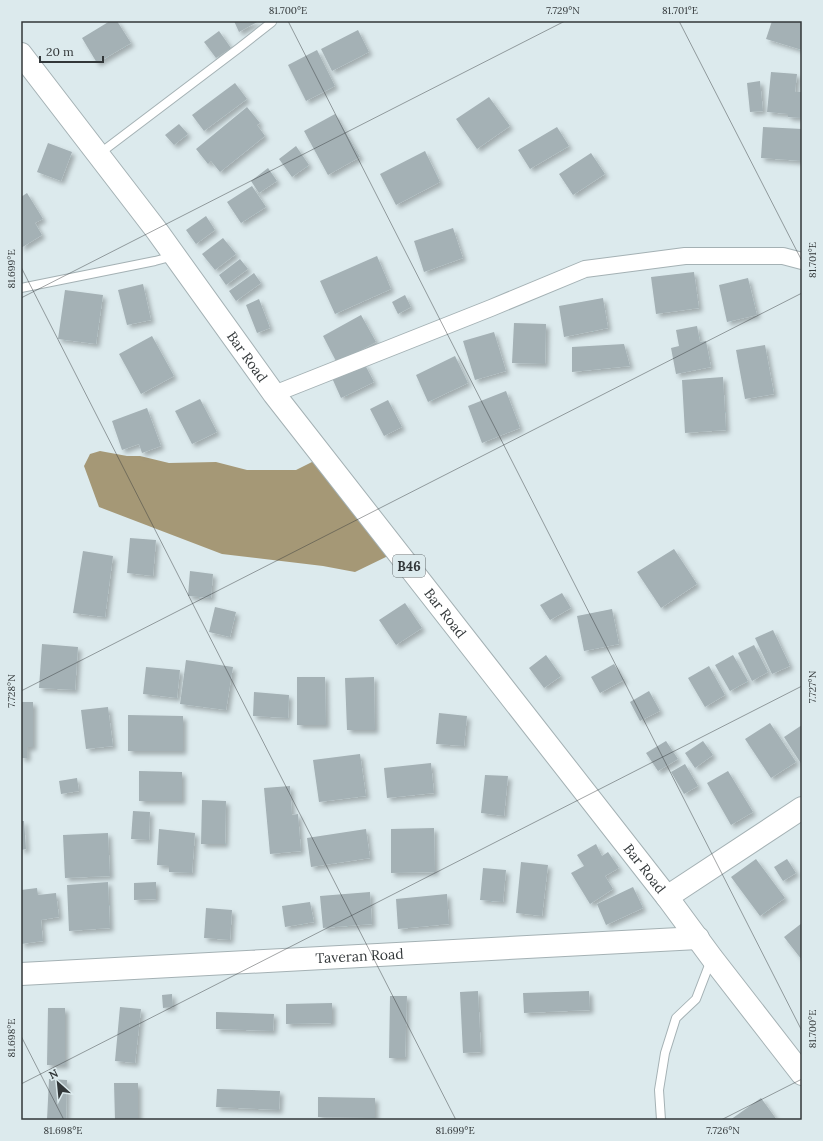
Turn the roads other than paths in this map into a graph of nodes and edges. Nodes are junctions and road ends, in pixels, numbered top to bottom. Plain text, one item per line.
1 (272, 22) edge
2 (21, 54) edge
3 (99, 154) junction
4 (174, 256) junction
5 (802, 260) edge
6 (21, 288) edge
7 (274, 394) junction
8 (802, 808) edge
9 (668, 897) junction
10 (698, 938) junction
11 (712, 958) junction
12 (21, 974) edge
13 (799, 1065) edge
14 (661, 1120) edge

1 - 3 lane
2 - 3 main road, Bar Road / B46
3 - 4 main road, Bar Road / B46
4 - 6 lane
4 - 7 main road, Bar Road / B46
5 - 7 street
7 - 9 main road, Bar Road / B46
8 - 9 main road
9 - 10 main road, Bar Road / B46
10 - 11 main road, Bar Road / B46
10 - 12 main road, Taveran Road
11 - 13 main road, Bar Road / B46
11 - 14 lane

